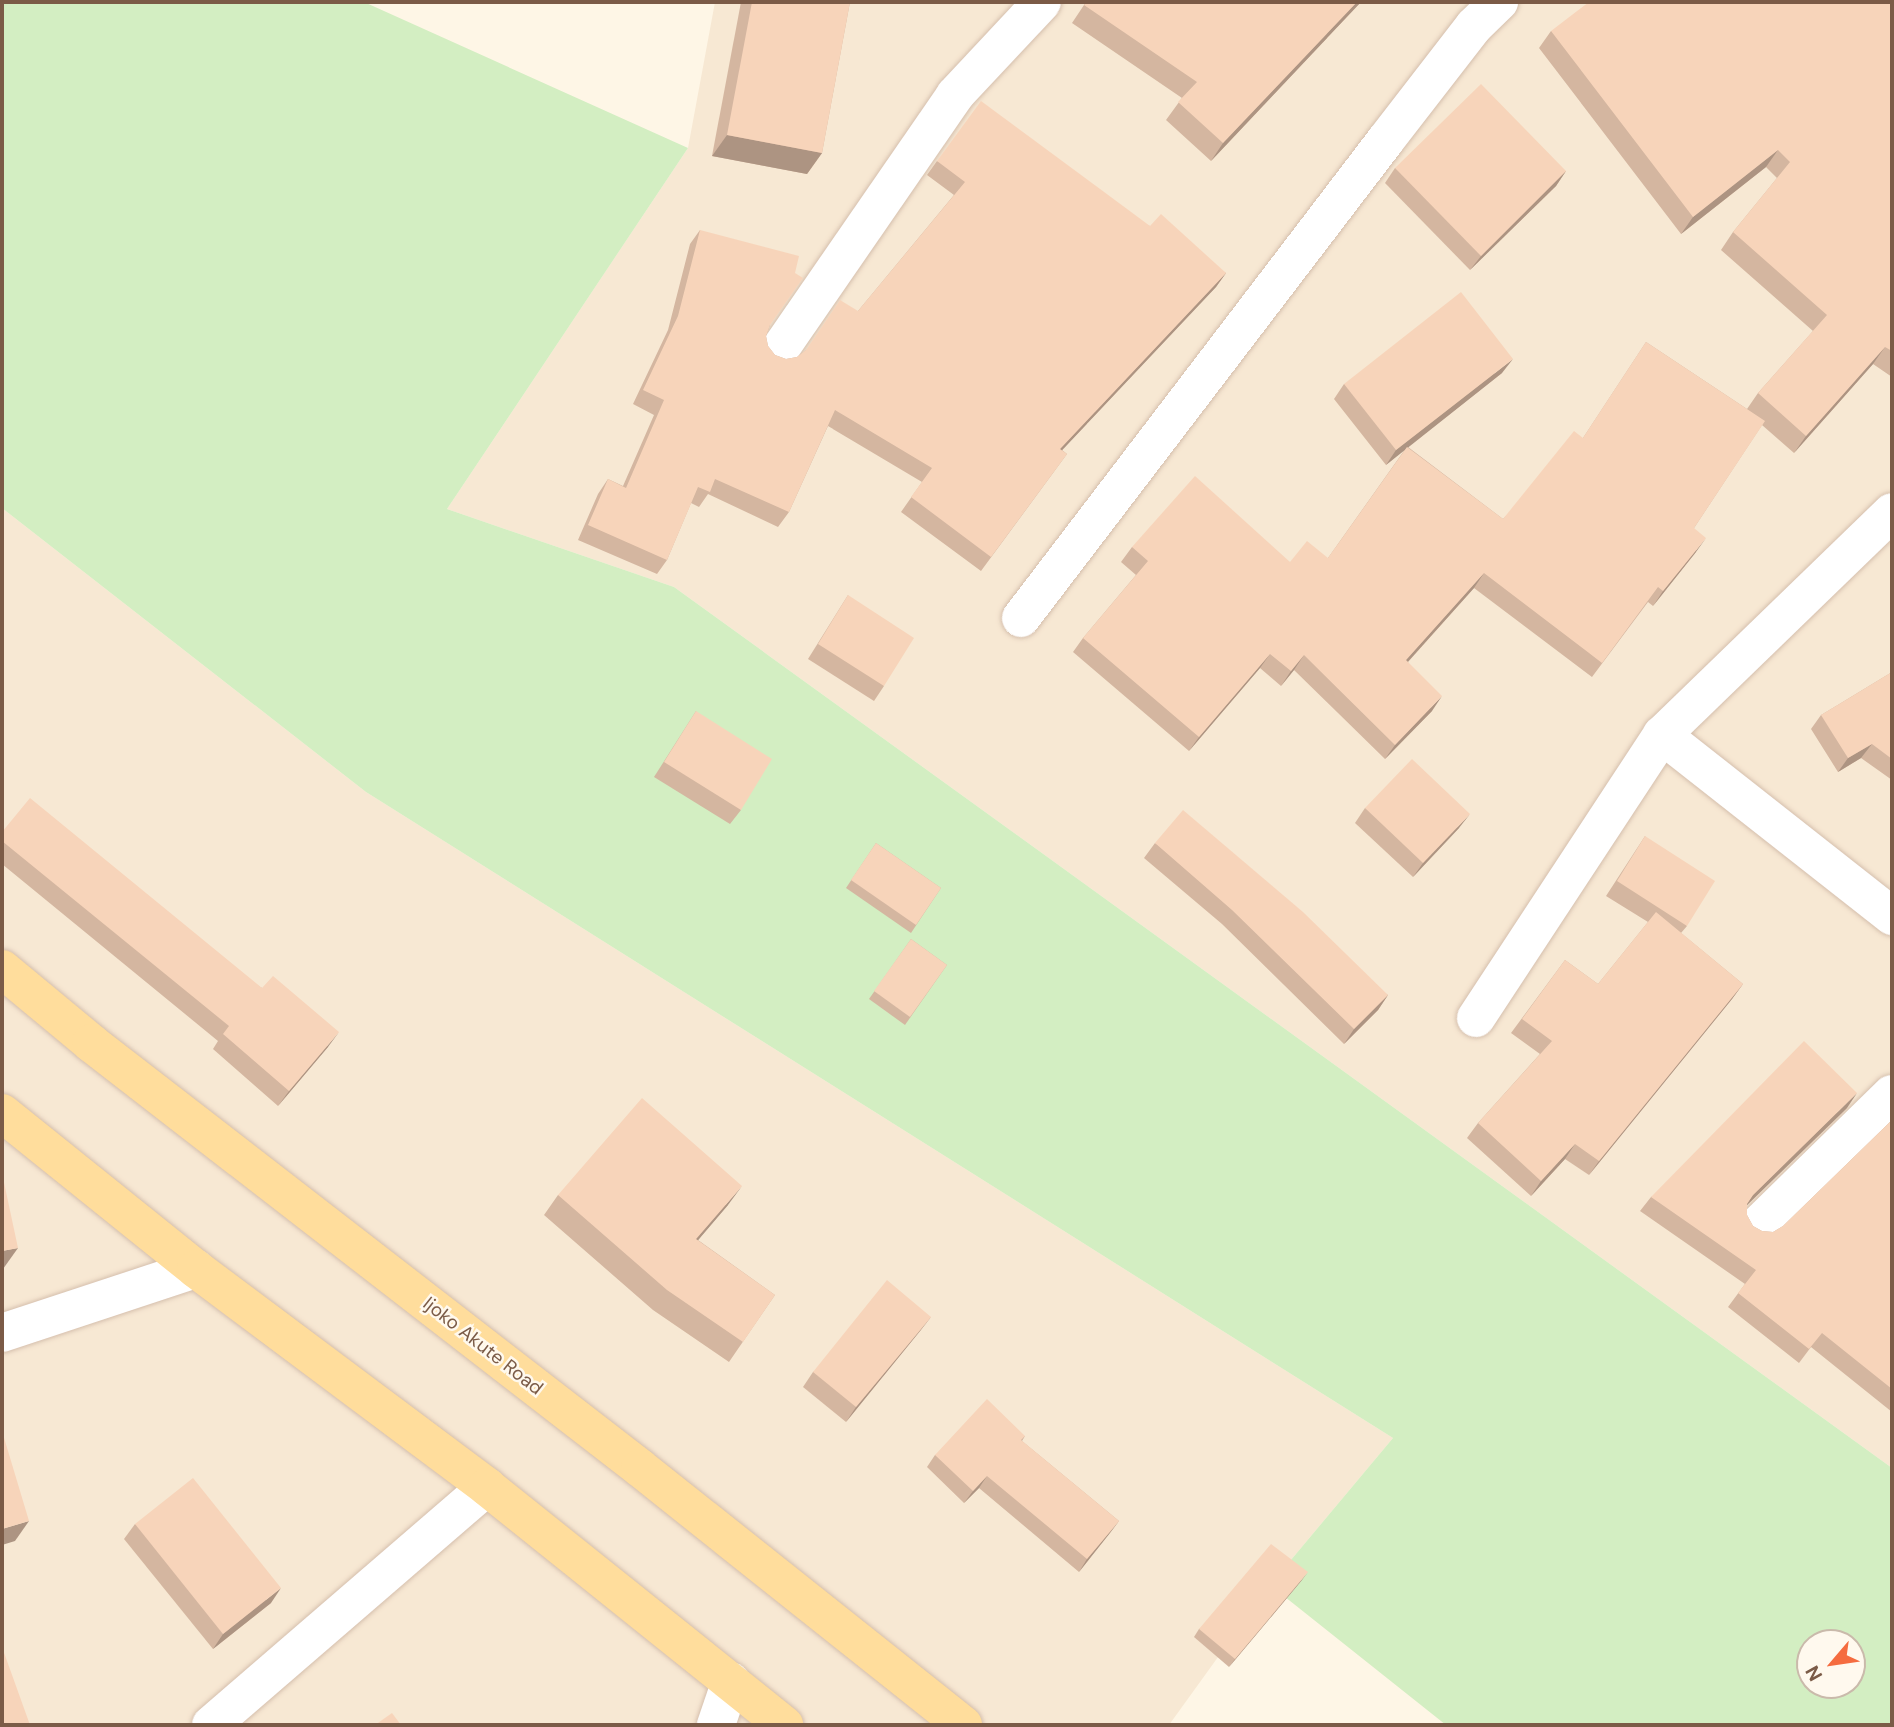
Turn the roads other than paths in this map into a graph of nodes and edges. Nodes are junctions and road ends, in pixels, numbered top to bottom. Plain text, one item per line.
1 (1042, 2) edge
2 (1499, 2) edge
3 (778, 352) dead end
4 (1892, 512) edge
5 (1021, 618) dead end
6 (1662, 735) junction
7 (1892, 916) edge
8 (2, 969) edge
9 (1476, 1018) dead end
10 (1892, 1094) edge
11 (2, 1113) edge
12 (1758, 1225) edge
13 (195, 1269) junction
14 (2, 1333) edge
15 (487, 1487) junction
16 (731, 1681) junction
17 (211, 1725) edge
18 (716, 1725) edge
19 (784, 1725) edge
20 (962, 1725) edge

1 - 3 street
2 - 5 street
4 - 6 street
6 - 7 street
6 - 9 street
8 - 20 main road, Ijoko Akute Road
10 - 12 street
11 - 13 main road
13 - 14 street
13 - 15 main road
15 - 16 main road
15 - 17 street
16 - 18 street
16 - 19 main road

